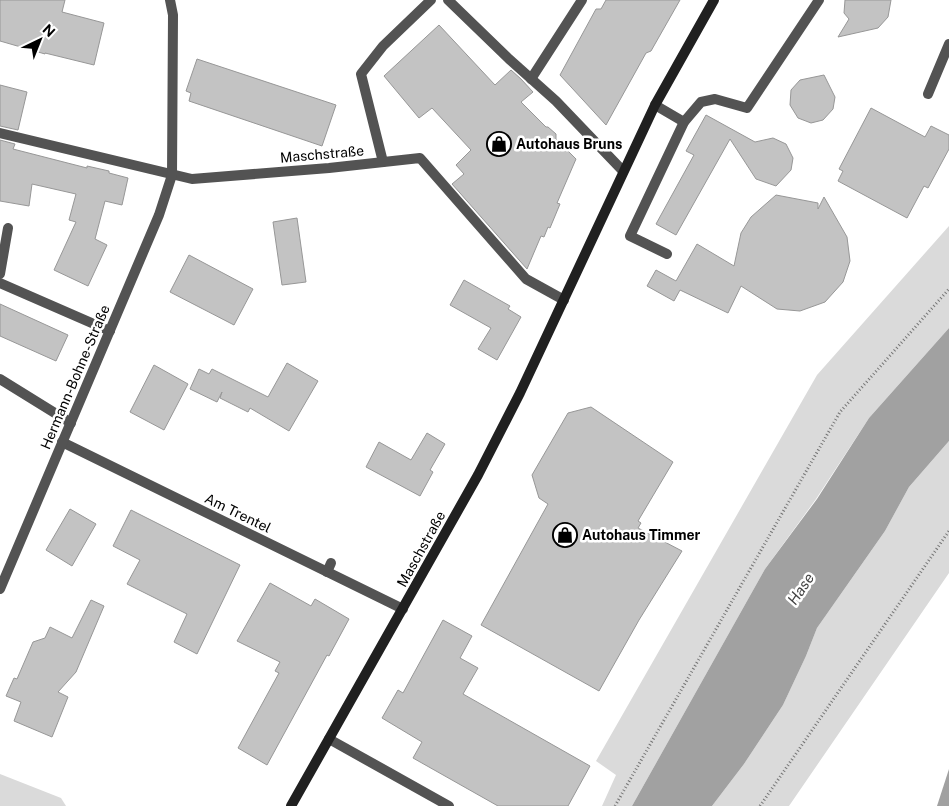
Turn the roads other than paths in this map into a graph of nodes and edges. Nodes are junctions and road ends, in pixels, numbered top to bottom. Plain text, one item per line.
1 (170, 0) edge
2 (431, 0) edge
3 (448, 0) edge
4 (582, 0) edge
5 (714, 0) edge
6 (819, 0) edge
7 (949, 44) edge
8 (531, 79) junction
9 (928, 94) dead end
10 (655, 105) junction
11 (684, 122) junction
12 (0, 133) edge
13 (384, 162) junction
14 (623, 171) junction
15 (172, 175) junction
16 (8, 228) dead end
17 (666, 254) dead end
18 (0, 274) edge
19 (0, 283) edge
20 (564, 300) junction
21 (110, 331) junction
22 (0, 379) edge
23 (71, 423) junction
24 (62, 442) junction
25 (0, 589) edge
26 (403, 609) junction
27 (329, 739) junction
28 (292, 806) edge
29 (449, 806) edge

1 - 15 street, Hermann-Bohne-Straße
2 - 13 street
3 - 8 street
4 - 8 street
5 - 10 main road, Maschstraße
6 - 11 street
7 - 9 street
8 - 14 street
10 - 11 street
10 - 14 main road, Maschstraße
11 - 17 street
12 - 15 street
13 - 15 street, Maschstraße
13 - 20 street, Maschstraße
14 - 20 main road, Maschstraße
15 - 21 street, Hermann-Bohne-Straße
16 - 18 street
19 - 21 street
20 - 26 main road, Maschstraße
21 - 23 street, Hermann-Bohne-Straße
22 - 23 street
23 - 24 street, Hermann-Bohne-Straße
24 - 25 street, Hermann-Bohne-Straße
24 - 26 street, Am Trentel
26 - 27 main road, Maschstraße
27 - 28 main road, Maschstraße
27 - 29 street

